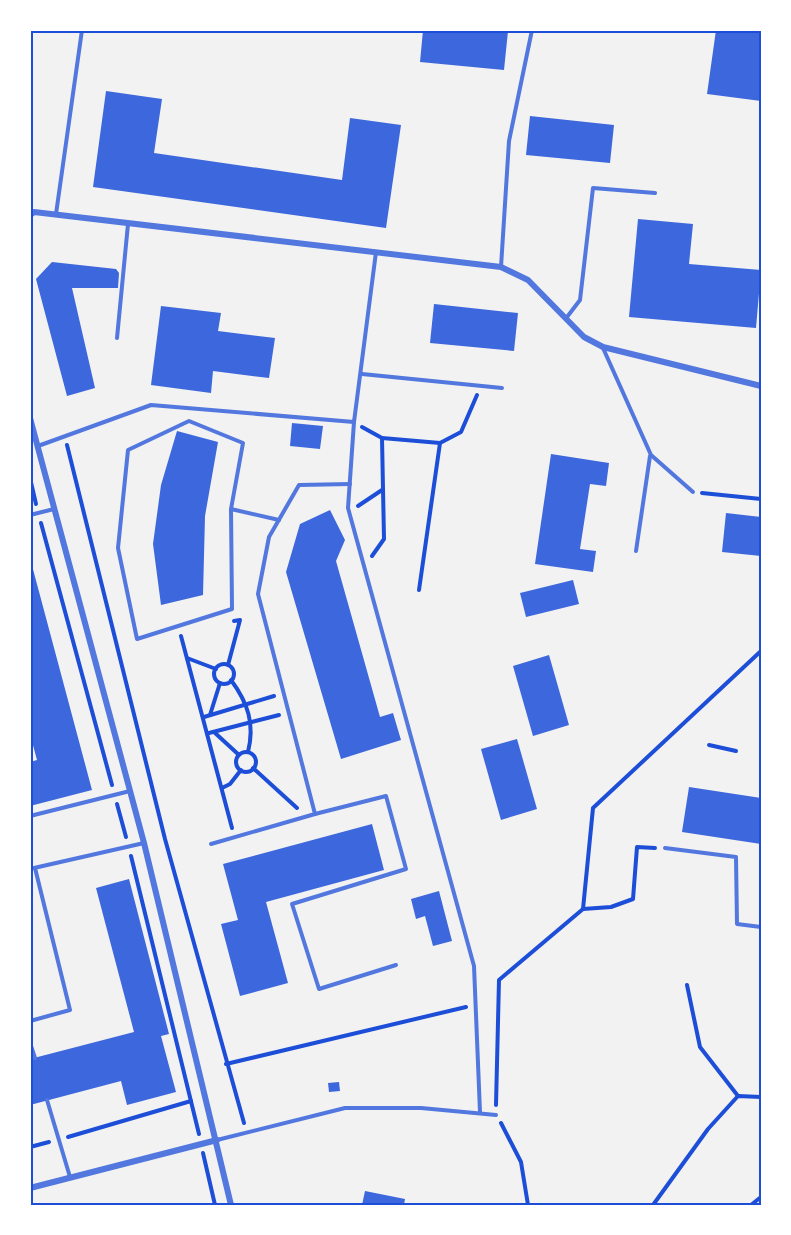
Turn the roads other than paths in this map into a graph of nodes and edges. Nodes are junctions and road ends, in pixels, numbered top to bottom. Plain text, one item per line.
1 (82, 30) edge
2 (532, 30) edge
3 (655, 193) dead end
4 (56, 214) junction
5 (30, 215) edge
6 (128, 223) junction
7 (376, 252) junction
8 (501, 267) junction
9 (567, 317) junction
10 (117, 338) dead end
11 (603, 347) junction
12 (362, 374) junction
13 (761, 386) edge
14 (502, 388) dead end
15 (30, 418) edge
16 (354, 422) junction
17 (38, 447) junction
18 (651, 455) junction
19 (350, 484) junction
20 (693, 492) road end
21 (231, 508) junction
22 (54, 509) junction
23 (30, 515) edge
24 (279, 520) junction
25 (636, 552) dead end
26 (130, 791) junction
27 (315, 814) junction
28 (30, 816) edge
29 (144, 843) junction
30 (211, 844) dead end
31 (665, 848) road end
32 (761, 927) edge
33 (396, 965) dead end
34 (30, 1021) edge
35 (30, 1043) edge
36 (34, 1058) dead end
37 (47, 1100) dead end
38 (480, 1112) junction
39 (496, 1115) road end
40 (217, 1140) junction
41 (70, 1177) junction
42 (30, 1188) edge
43 (231, 1205) edge

1 - 4 lane
2 - 8 lane
3 - 9 lane
4 - 5 street
4 - 6 street
6 - 7 street
6 - 10 lane
7 - 8 street
7 - 12 lane
8 - 9 street
9 - 11 street
11 - 13 street
11 - 18 lane
12 - 14 lane
12 - 16 lane
15 - 17 street
16 - 17 lane
16 - 19 lane
17 - 22 street
18 - 20 lane
18 - 25 lane
19 - 24 lane
19 - 38 lane
21 - 21 lane
21 - 24 lane
22 - 23 lane
22 - 26 street
24 - 27 lane
26 - 28 lane
26 - 29 street
27 - 30 lane
27 - 33 lane
29 - 34 lane
29 - 40 street
31 - 32 lane
35 - 36 lane
37 - 41 lane
38 - 39 lane
38 - 40 lane
40 - 41 street
40 - 43 street
41 - 42 street

